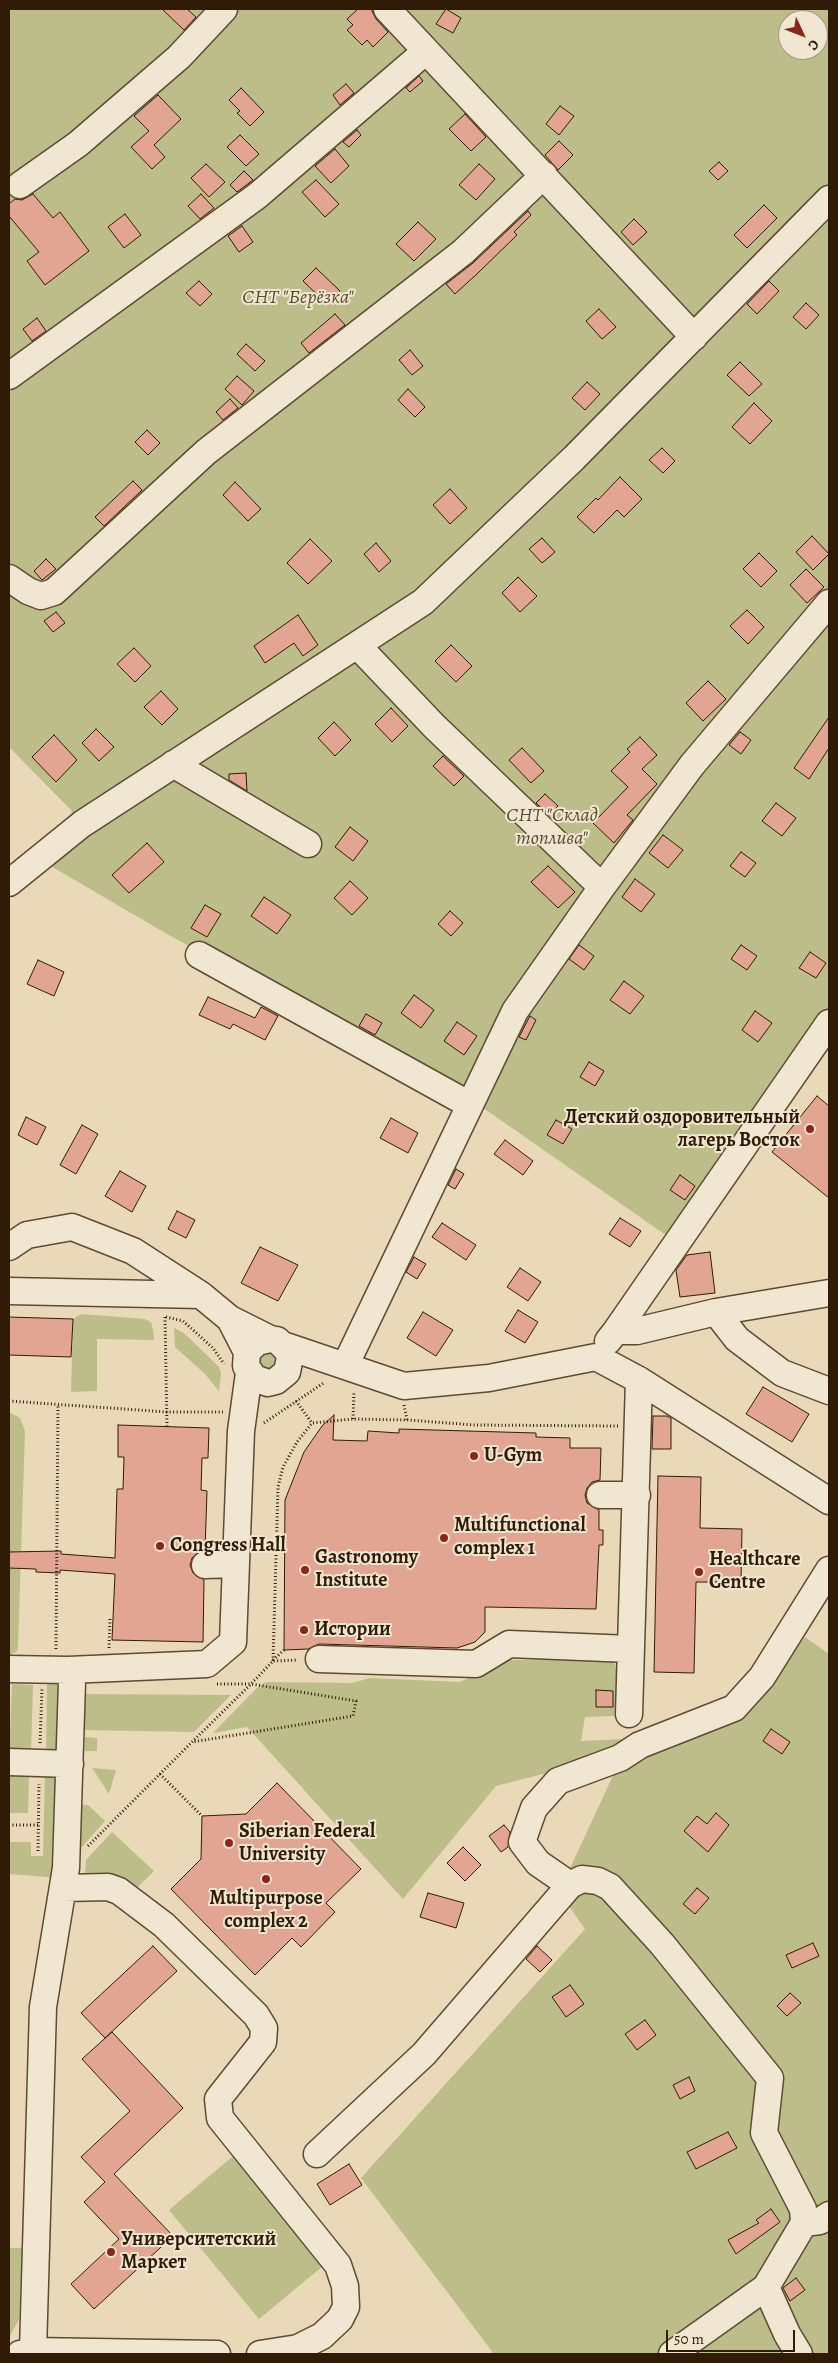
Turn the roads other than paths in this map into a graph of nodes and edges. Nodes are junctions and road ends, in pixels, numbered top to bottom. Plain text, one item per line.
1 (224, 9) edge
2 (388, 9) edge
3 (426, 51) junction
4 (544, 175) junction
5 (20, 185) dead end
6 (829, 200) edge
7 (694, 337) junction
8 (9, 376) edge
9 (9, 578) edge
10 (829, 603) edge
11 (357, 645) junction
12 (173, 764) junction
13 (308, 844) dead end
14 (9, 883) edge
15 (602, 888) junction
16 (199, 954) dead end
17 (829, 1023) edge
18 (470, 1105) junction
19 (9, 1247) edge
20 (9, 1291) edge
21 (829, 1293) edge
22 (201, 1295) junction
23 (716, 1312) junction
24 (230, 1319) junction
25 (616, 1332) junction
26 (277, 1342) junction
27 (596, 1357) junction
28 (256, 1370) junction
29 (339, 1373) junction
30 (639, 1380) junction
31 (829, 1391) edge
32 (600, 1495) dead end
33 (637, 1496) junction
34 (829, 1501) edge
35 (236, 1564) junction
36 (205, 1565) dead end
37 (829, 1570) edge
38 (630, 1649) junction
39 (319, 1659) dead end
40 (9, 1668) edge
41 (68, 1670) junction
42 (629, 1714) dead end
43 (9, 1762) edge
44 (70, 1764) junction
45 (65, 1878) junction
46 (570, 1885) junction
47 (317, 2154) dead end
48 (829, 2215) edge
49 (804, 2223) junction
50 (766, 2287) junction
51 (27, 2353) edge
52 (217, 2354) edge
53 (260, 2354) edge
54 (672, 2354) edge
55 (799, 2354) edge

1 - 5 street
2 - 3 street
3 - 4 street
3 - 8 street
4 - 7 street
4 - 9 street
6 - 7 street
7 - 11 street
10 - 15 street
11 - 12 street
11 - 15 street
12 - 13 street
12 - 14 street
15 - 18 street
16 - 18 street
17 - 25 street
18 - 29 street
19 - 22 street
20 - 22 street
21 - 23 street
22 - 24 street
23 - 25 street
23 - 31 street
24 - 26 street
24 - 28 street
25 - 27 street
26 - 28 street
26 - 28 street
26 - 29 street
27 - 29 street
27 - 30 street
28 - 29 street
28 - 35 street
30 - 33 street
30 - 34 street
32 - 33 street
33 - 38 street
35 - 36 street
35 - 41 street
37 - 46 street
38 - 39 street
38 - 42 street
40 - 41 street
41 - 44 street
43 - 44 street
44 - 45 street
45 - 51 street
45 - 53 street
46 - 47 street
46 - 49 street
48 - 49 street
49 - 50 street
50 - 54 street
50 - 55 street
51 - 52 street

